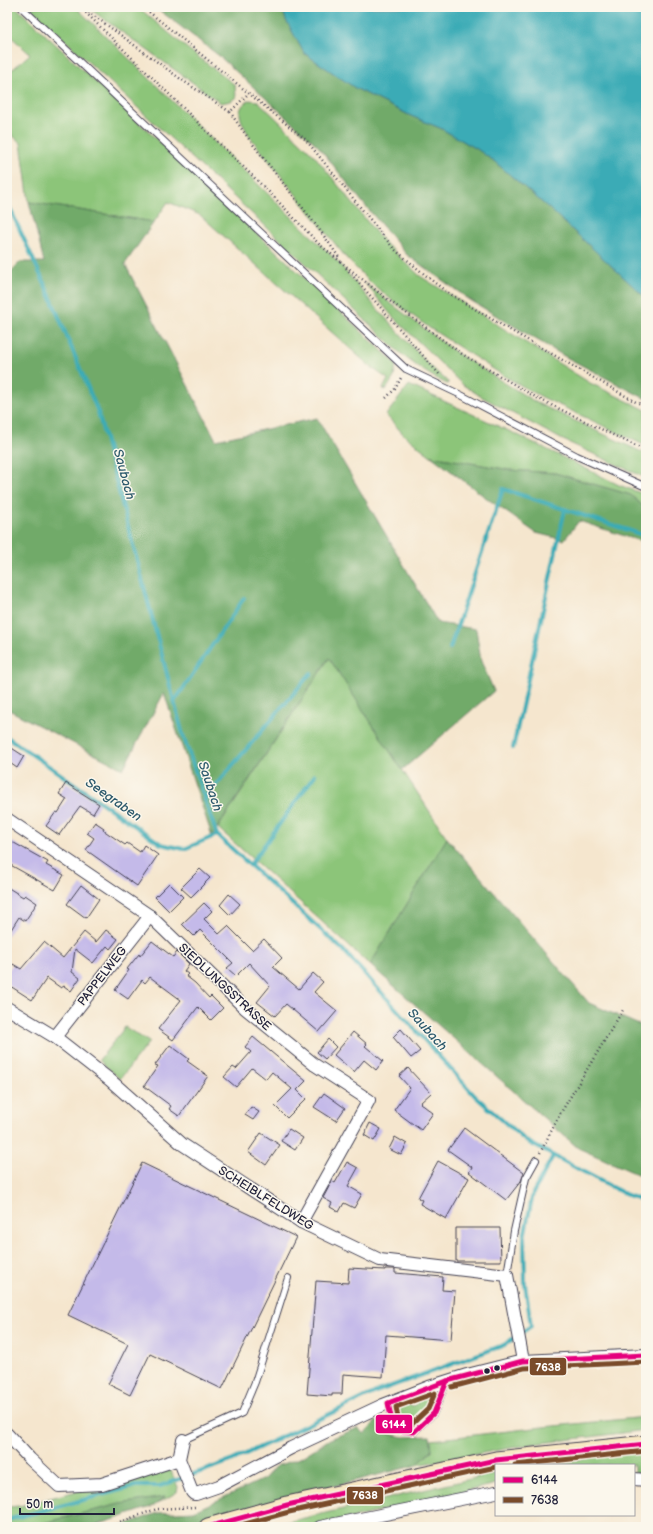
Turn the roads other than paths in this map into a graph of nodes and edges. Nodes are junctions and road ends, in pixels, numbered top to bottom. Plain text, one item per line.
1 (21, 7) edge
2 (646, 487) edge
3 (7, 819) edge
4 (150, 916) junction
5 (7, 1008) edge
6 (55, 1037) junction
7 (536, 1160) road end
8 (301, 1222) junction
9 (507, 1275) junction
10 (288, 1278) dead end
11 (646, 1355) edge
12 (523, 1361) junction
13 (447, 1381) junction
14 (388, 1403) junction
15 (7, 1434) edge
16 (183, 1440) joint
17 (646, 1444) edge
18 (179, 1459) junction
19 (635, 1479) edge
20 (646, 1480) edge
21 (495, 1492) edge
22 (208, 1527) edge
23 (320, 1527) edge

1 - 2 lane
3 - 4 street, SIEDLUNGSSTRASSE
4 - 6 street, PAPPELWEG
4 - 8 street, SIEDLUNGSSTRASSE
5 - 6 street, SCHEIBLFELDWEG
6 - 8 street, SCHEIBLFELDWEG
7 - 9 lane
8 - 9 street, SCHEIBLFELDWEG
9 - 12 street
10 - 16 lane
11 - 12 street
12 - 13 street
13 - 14 street
13 - 14 lane
14 - 18 street
15 - 18 street
16 - 18 street
17 - 22 main road
19 - 20 street
21 - 23 street

